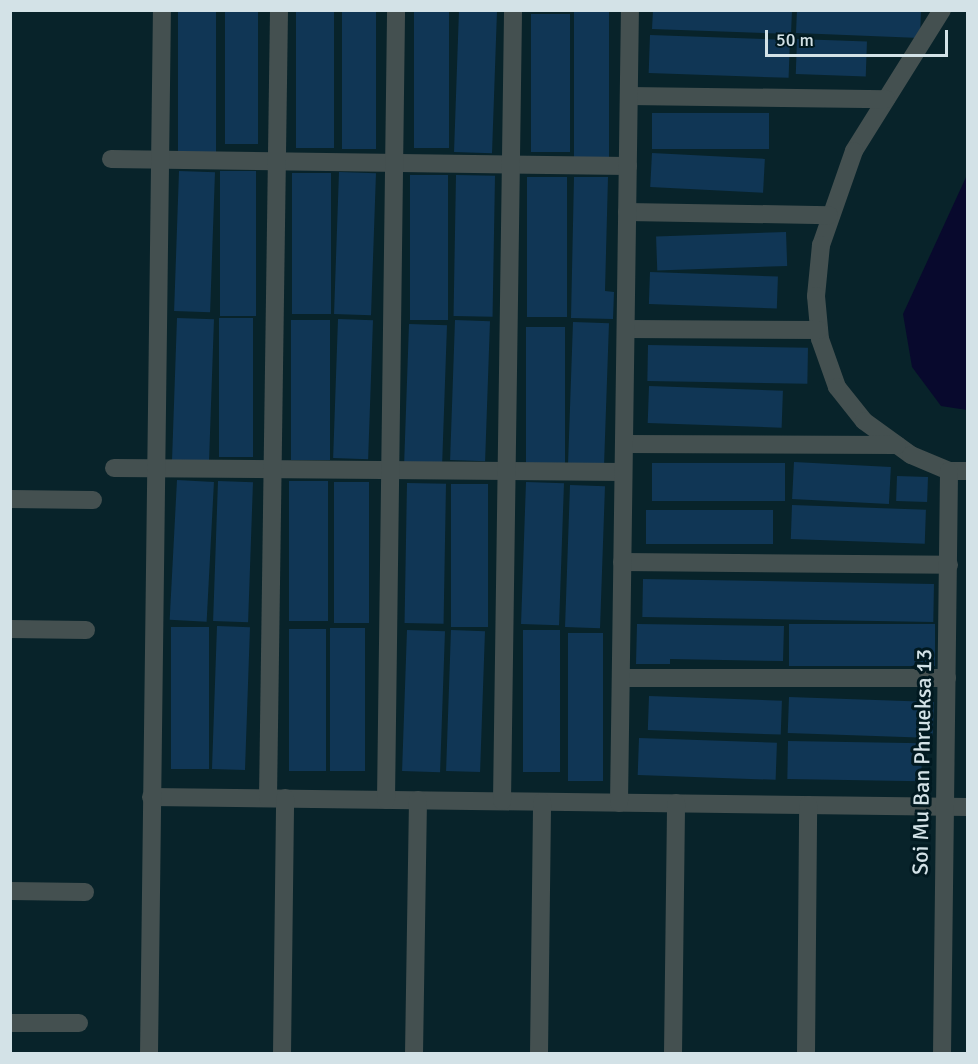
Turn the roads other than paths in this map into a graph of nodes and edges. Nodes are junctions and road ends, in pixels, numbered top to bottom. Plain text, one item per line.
1 (162, 10) edge
2 (279, 10) edge
3 (396, 10) edge
4 (513, 10) edge
5 (630, 10) edge
6 (942, 10) edge
7 (629, 96) junction
8 (886, 99) junction
9 (111, 159) dead end
10 (160, 159) junction
11 (277, 162) junction
12 (394, 162) junction
13 (511, 164) junction
14 (628, 166) junction
15 (627, 212) junction
16 (829, 215) junction
17 (626, 328) junction
18 (819, 330) junction
19 (624, 444) junction
20 (897, 445) junction
21 (114, 468) dead end
22 (156, 469) junction
23 (958, 471) edge
24 (273, 472) junction
25 (623, 472) junction
26 (390, 473) junction
27 (506, 473) junction
28 (10, 499) edge
29 (93, 500) dead end
30 (622, 562) junction
31 (949, 566) junction
32 (10, 629) edge
33 (86, 630) dead end
34 (621, 678) junction
35 (947, 678) junction
36 (151, 797) junction
37 (277, 798) junction
38 (386, 800) junction
39 (418, 800) junction
40 (502, 801) junction
41 (542, 802) junction
42 (619, 803) junction
43 (676, 803) junction
44 (808, 805) junction
45 (946, 807) junction
46 (968, 807) edge
47 (10, 891) edge
48 (85, 892) dead end
49 (10, 1023) edge
50 (79, 1023) dead end
51 (148, 1053) edge
52 (282, 1053) edge
53 (414, 1053) edge
54 (539, 1053) edge
55 (673, 1053) edge
56 (806, 1053) edge
57 (942, 1053) edge

1 - 10 street
2 - 11 street
3 - 12 street
4 - 13 street
5 - 7 street
6 - 8 street
7 - 8 street
7 - 14 street
8 - 16 street
9 - 10 street
10 - 11 street
10 - 22 street
11 - 12 street
11 - 24 street
12 - 13 street
12 - 26 street
13 - 14 street
13 - 27 street
14 - 15 street
15 - 16 street
15 - 17 street
16 - 18 street
17 - 18 street
17 - 19 street
18 - 20 street
19 - 20 street
19 - 25 street
20 - 23 street
21 - 22 street
22 - 24 street
22 - 36 street
23 - 31 street, Soi Mu Ban Phrueksa 13
24 - 26 street
24 - 37 street
25 - 27 street
25 - 30 street
26 - 27 street
26 - 38 street
27 - 40 street
28 - 29 street
30 - 31 street
30 - 34 street
31 - 35 street, Soi Mu Ban Phrueksa 13
32 - 33 street
34 - 35 street
34 - 42 street
35 - 45 street, Soi Mu Ban Phrueksa 13
36 - 37 street
36 - 51 street
37 - 38 street
37 - 52 street
38 - 39 street
39 - 40 street
39 - 53 street
40 - 41 street
41 - 42 street
41 - 54 street
42 - 43 street
43 - 44 street
43 - 55 street
44 - 45 street
44 - 56 street
45 - 46 street
45 - 57 street, Soi Mu Ban Phrueksa 13
47 - 48 street
49 - 50 street

